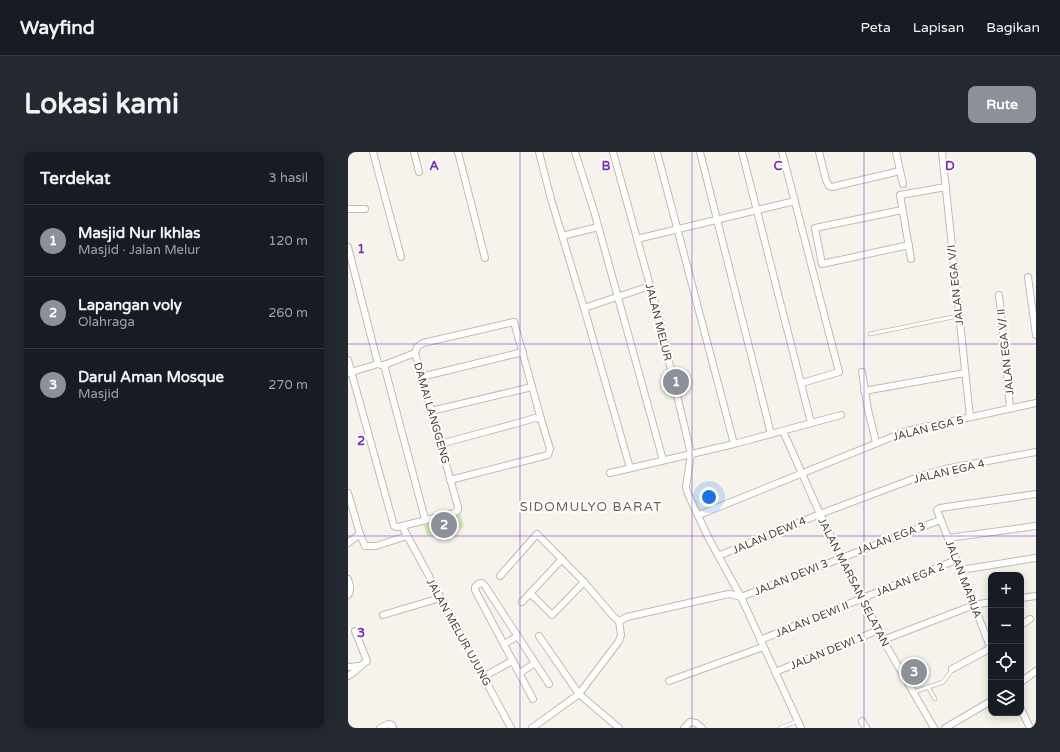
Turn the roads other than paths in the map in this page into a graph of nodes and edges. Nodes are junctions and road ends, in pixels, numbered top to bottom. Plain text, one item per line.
1 (373, 152) edge
2 (414, 152) edge
3 (458, 152) edge
4 (539, 152) edge
5 (575, 152) edge
6 (613, 152) edge
7 (657, 152) edge
8 (700, 152) edge
9 (742, 152) edge
10 (782, 152) edge
11 (819, 152) edge
12 (896, 152) edge
13 (942, 152) edge
14 (419, 172) dead end
15 (900, 172) junction
16 (903, 184) dead end
17 (946, 187) junction
18 (795, 201) junction
19 (348, 209) edge
20 (365, 209) dead end
21 (757, 210) junction
22 (902, 210) junction
23 (716, 220) junction
24 (598, 227) junction
25 (678, 229) junction
26 (562, 236) junction
27 (637, 239) junction
28 (908, 245) junction
29 (348, 247) edge
30 (401, 257) dead end
31 (485, 258) dead end
32 (911, 259) dead end
33 (1028, 277) dead end
34 (650, 286) junction
35 (999, 295) dead end
36 (617, 297) junction
37 (584, 308) junction
38 (958, 316) junction
39 (870, 334) dead end
40 (1036, 335) edge
41 (523, 352) junction
42 (415, 353) junction
43 (348, 360) edge
44 (381, 365) junction
45 (350, 372) edge
46 (862, 372) dead end
47 (964, 373) junction
48 (422, 377) junction
49 (802, 383) junction
50 (532, 387) junction
51 (864, 392) junction
52 (1036, 403) edge
53 (1010, 408) junction
54 (431, 411) junction
55 (841, 416) dead end
56 (970, 417) junction
57 (541, 419) junction
58 (812, 423) junction
59 (783, 431) junction
60 (771, 434) junction
61 (876, 442) junction
62 (440, 444) junction
63 (734, 444) junction
64 (1036, 452) edge
65 (691, 454) junction
66 (662, 460) junction
67 (630, 468) junction
68 (610, 473) dead end
69 (802, 474) junction
70 (450, 480) junction
71 (348, 493) edge
72 (1036, 494) edge
73 (820, 514) junction
74 (699, 515) junction
75 (425, 519) junction
76 (940, 520) junction
77 (402, 526) junction
78 (1036, 526) edge
79 (360, 534) junction
80 (406, 536) junction
81 (948, 538) junction
82 (348, 543) edge
83 (718, 556) junction
84 (842, 557) junction
85 (1036, 558) edge
86 (562, 559) junction
87 (956, 560) junction
88 (960, 570) junction
89 (500, 576) dead end
90 (348, 579) edge
91 (584, 582) junction
92 (530, 594) junction
93 (348, 595) edge
94 (1036, 596) edge
95 (741, 597) junction
96 (440, 598) junction
97 (863, 598) junction
98 (1024, 598) edge
99 (522, 602) dead end
100 (988, 602) edge
101 (974, 604) junction
102 (383, 614) dead end
103 (1030, 618) dead end
104 (619, 620) junction
105 (1024, 623) edge
106 (879, 630) junction
107 (354, 631) dead end
108 (518, 636) junction
109 (539, 636) dead end
110 (760, 640) junction
111 (883, 640) junction
112 (504, 644) junction
113 (989, 644) edge
114 (763, 647) junction
115 (988, 651) edge
116 (512, 661) junction
117 (535, 663) junction
118 (359, 666) junction
119 (348, 667) edge
120 (952, 669) joint
121 (1036, 671) edge
122 (774, 672) junction
123 (520, 673) junction
124 (348, 676) edge
125 (483, 677) junction
126 (1024, 680) edge
127 (669, 681) dead end
128 (549, 684) dead end
129 (928, 687) junction
130 (914, 692) junction
131 (579, 694) junction
132 (533, 699) dead end
133 (936, 699) dead end
134 (988, 703) edge
135 (1024, 715) edge
136 (798, 721) junction
137 (862, 721) dead end
138 (380, 728) edge
139 (393, 728) edge
140 (511, 728) edge
141 (532, 728) edge
142 (619, 728) edge
143 (684, 728) edge
144 (702, 728) edge
145 (780, 728) edge
146 (801, 728) edge
147 (866, 728) edge
148 (934, 728) edge
149 (945, 728) edge
150 (1030, 728) edge

1 - 30 street
2 - 14 street
3 - 31 street
4 - 26 street
5 - 24 street
6 - 27 street, JALAN MELUR
7 - 25 street
8 - 23 street
9 - 21 street
10 - 18 street
11 - 15 street
12 - 15 street
13 - 17 street, JALAN EGA V/I
15 - 16 street
17 - 22 street
17 - 38 street, JALAN EGA V/I
18 - 21 street
18 - 49 street
19 - 20 street
21 - 23 street
21 - 49 street
22 - 28 street
22 - 28 street
23 - 25 street
23 - 60 street
24 - 26 street
24 - 36 street
25 - 27 street
25 - 63 street
26 - 37 street
27 - 34 street, JALAN MELUR
28 - 32 street
29 - 44 street
33 - 40 street
34 - 36 street
34 - 65 street, JALAN MELUR
35 - 53 street, JALAN EGA V/ II
36 - 37 street
36 - 66 street
37 - 67 street
38 - 39 lane
38 - 47 street, JALAN EGA V/I
41 - 42 street
41 - 48 street
41 - 50 street
42 - 44 street, DAMAI LANGGENG
42 - 48 street, DAMAI LANGGENG
43 - 45 street
44 - 45 street, DAMAI LANGGENG
44 - 75 street
45 - 77 street
46 - 51 street
47 - 51 street
47 - 56 street, JALAN EGA V/I
48 - 54 street, DAMAI LANGGENG
49 - 58 street
50 - 54 street
50 - 57 street
51 - 61 street
52 - 53 street, JALAN EGA 5
53 - 56 street, JALAN EGA 5
54 - 62 street, DAMAI LANGGENG
55 - 58 street
56 - 61 street, JALAN EGA 5
57 - 62 street
57 - 70 street
58 - 59 street
59 - 60 street
59 - 69 street, JALAN MARSAN SELATAN
60 - 63 street
61 - 69 street, JALAN EGA 5
62 - 70 street, DAMAI LANGGENG
63 - 65 street
64 - 73 street, JALAN EGA 4
65 - 66 street
65 - 74 street, JALAN MELUR
66 - 67 street
67 - 68 street
69 - 73 street, JALAN MARSAN SELATAN
69 - 74 street, JALAN EGA 5
70 - 75 street, DAMAI LANGGENG
71 - 79 street
72 - 76 street, JALAN MARIJA
73 - 83 street, JALAN DEWI 4
73 - 84 street, JALAN MARSAN SELATAN
74 - 83 street, JALAN MELUR
75 - 77 street, DAMAI LANGGENG
76 - 81 street, JALAN MARIJA
76 - 84 street, JALAN EGA 3
77 - 80 street, JALAN MELUR UJUNG
78 - 81 street
79 - 80 street
79 - 82 street
80 - 96 street, JALAN MELUR UJUNG
81 - 87 street, JALAN MARIJA
83 - 95 street, JALAN MELUR
84 - 95 street, JALAN DEWI 3
84 - 97 street, JALAN MARSAN SELATAN
85 - 88 street
86 - 89 street
86 - 91 street
86 - 92 street
87 - 88 street, JALAN MARIJA
87 - 97 street, JALAN EGA 2
88 - 101 street, JALAN MARIJA
90 - 93 street
91 - 92 street
91 - 104 street
92 - 99 street
94 - 98 street
95 - 104 street
95 - 110 street, JALAN MELUR
96 - 102 street
96 - 125 street, JALAN MELUR UJUNG
97 - 106 street, JALAN MARSAN SELATAN
97 - 110 street, JALAN DEWI II
100 - 101 street
101 - 111 street
101 - 113 street, JALAN MARIJA
103 - 105 street
104 - 131 street
106 - 111 street, JALAN MARSAN SELATAN
106 - 122 street, JALAN DEWI 1
107 - 118 street
108 - 112 street
108 - 112 street
108 - 117 street
109 - 131 street
110 - 114 street, JALAN MELUR
111 - 130 street, JALAN MARSAN SELATAN
112 - 116 street
114 - 122 street, JALAN MELUR
114 - 127 street
115 - 120 street
116 - 123 street
116 - 125 street
117 - 123 street
117 - 128 street
118 - 119 street
118 - 124 street
120 - 129 lane
121 - 126 street
122 - 136 street, JALAN MELUR
123 - 132 street
125 - 140 street, JALAN MELUR UJUNG
129 - 130 lane
129 - 133 lane
130 - 148 street, JALAN MARSAN SELATAN
131 - 141 street
131 - 142 street
134 - 149 street
135 - 150 street
136 - 145 lane
136 - 146 street, JALAN MELUR
137 - 147 street
138 - 139 street
143 - 144 street

